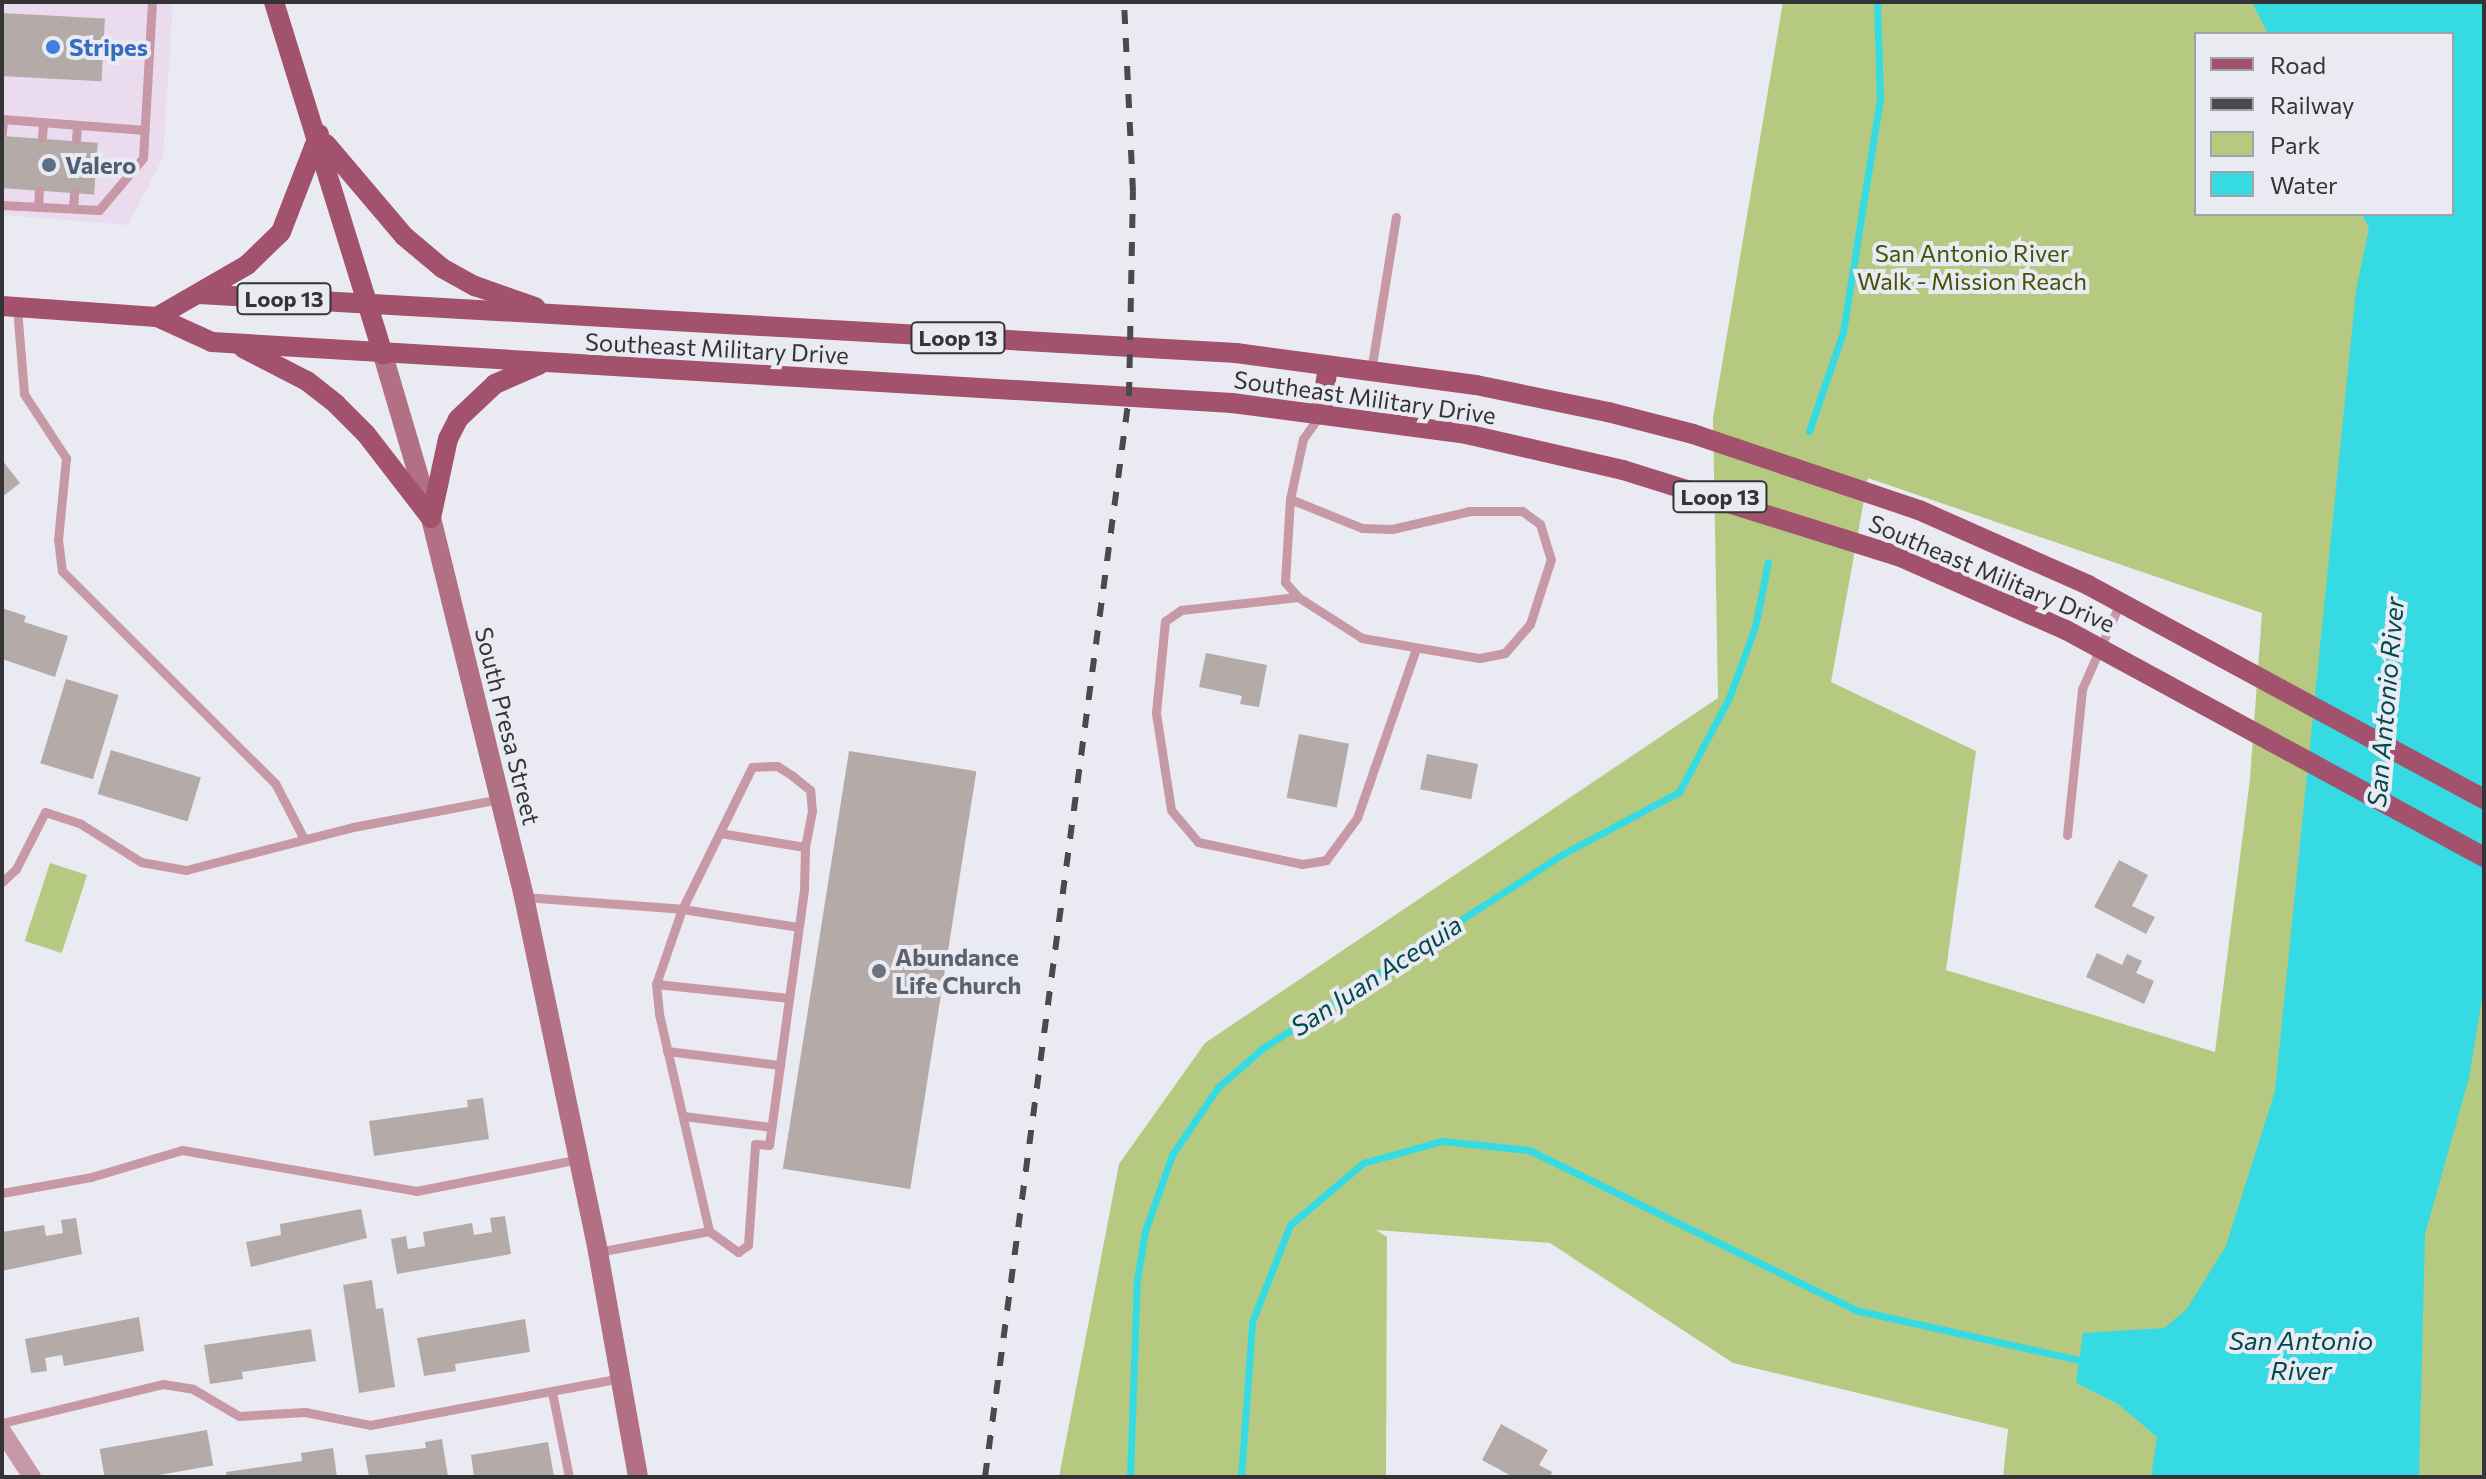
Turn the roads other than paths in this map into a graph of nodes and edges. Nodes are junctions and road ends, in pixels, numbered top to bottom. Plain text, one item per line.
1 (152, 2) edge
2 (274, 2) edge
3 (2, 119) edge
4 (43, 122) junction
5 (77, 125) junction
6 (145, 130) junction
7 (2, 133) edge
8 (319, 134) junction
9 (42, 138) dead end
10 (76, 140) dead end
11 (39, 190) dead end
12 (74, 192) dead end
13 (2, 205) edge
14 (38, 207) junction
15 (73, 208) junction
16 (1396, 217) dead end
17 (198, 294) junction
18 (370, 305) junction
19 (10, 306) edge
20 (561, 316) junction
21 (157, 317) junction
22 (236, 344) junction
23 (383, 355) junction
24 (543, 364) junction
25 (1328, 366) junction
26 (1371, 371) junction
27 (1321, 413) junction
28 (1290, 499) junction
29 (431, 518) junction
30 (1298, 597) junction
31 (2121, 602) junction
32 (2099, 647) junction
33 (1415, 651) junction
34 (500, 799) junction
35 (2484, 799) edge
36 (720, 833) junction
37 (2067, 835) dead end
38 (304, 839) junction
39 (805, 847) junction
40 (2484, 857) edge
41 (2, 882) edge
42 (524, 897) junction
43 (682, 909) junction
44 (798, 927) junction
45 (656, 984) junction
46 (789, 998) junction
47 (667, 1051) junction
48 (780, 1065) junction
49 (683, 1116) junction
50 (771, 1127) junction
51 (579, 1159) junction
52 (2, 1193) edge
53 (709, 1231) junction
54 (598, 1252) junction
55 (620, 1378) junction
56 (552, 1392) junction
57 (2, 1423) edge
58 (2, 1431) edge
59 (32, 1477) edge
60 (569, 1477) edge
61 (638, 1477) edge

1 - 6 lane
2 - 8 main road, South Presa Street
3 - 4 lane
3 - 7 lane
4 - 5 lane
4 - 9 lane
5 - 6 lane
5 - 10 lane
6 - 15 lane
8 - 17 main road
8 - 18 main road, South Presa Street
8 - 20 main road
11 - 14 lane
12 - 15 lane
13 - 14 lane
14 - 15 lane
16 - 26 lane
17 - 18 main road, Southeast Military Drive / Loop 13
17 - 21 main road
18 - 20 main road, Southeast Military Drive / Loop 13
18 - 23 main road, South Presa Street
19 - 21 main road, Southeast Military Drive / Loop 13
19 - 38 lane
20 - 25 main road, Southeast Military Drive / Loop 13
21 - 22 main road, Southeast Military Drive / Loop 13
22 - 23 main road, Southeast Military Drive / Loop 13
22 - 29 main road
23 - 24 main road, Southeast Military Drive / Loop 13
23 - 29 main road, South Presa Street
24 - 27 main road, Southeast Military Drive / Loop 13
24 - 29 main road
25 - 26 main road, Southeast Military Drive / Loop 13
25 - 27 main road
26 - 31 main road, Southeast Military Drive / Loop 13
27 - 28 lane
27 - 32 main road, Southeast Military Drive / Loop 13
28 - 30 lane
28 - 33 lane
29 - 34 main road, South Presa Street
30 - 33 lane
30 - 33 lane
31 - 32 lane
31 - 35 main road, Southeast Military Drive / Loop 13
32 - 37 lane
32 - 40 main road, Southeast Military Drive / Loop 13
34 - 38 lane
34 - 42 main road, South Presa Street
36 - 39 lane
36 - 39 lane
36 - 43 lane
38 - 41 lane
39 - 44 lane
42 - 43 lane
42 - 51 main road, South Presa Street
43 - 44 lane
43 - 45 lane
44 - 46 lane
45 - 46 lane
45 - 47 lane
46 - 48 lane
47 - 48 lane
47 - 49 lane
48 - 50 lane
49 - 50 lane
49 - 53 lane
50 - 53 lane
51 - 52 lane
51 - 54 main road, South Presa Street
53 - 54 lane
54 - 55 main road, South Presa Street
55 - 56 lane
55 - 61 main road, South Presa Street
56 - 57 lane
56 - 60 lane
58 - 59 street

